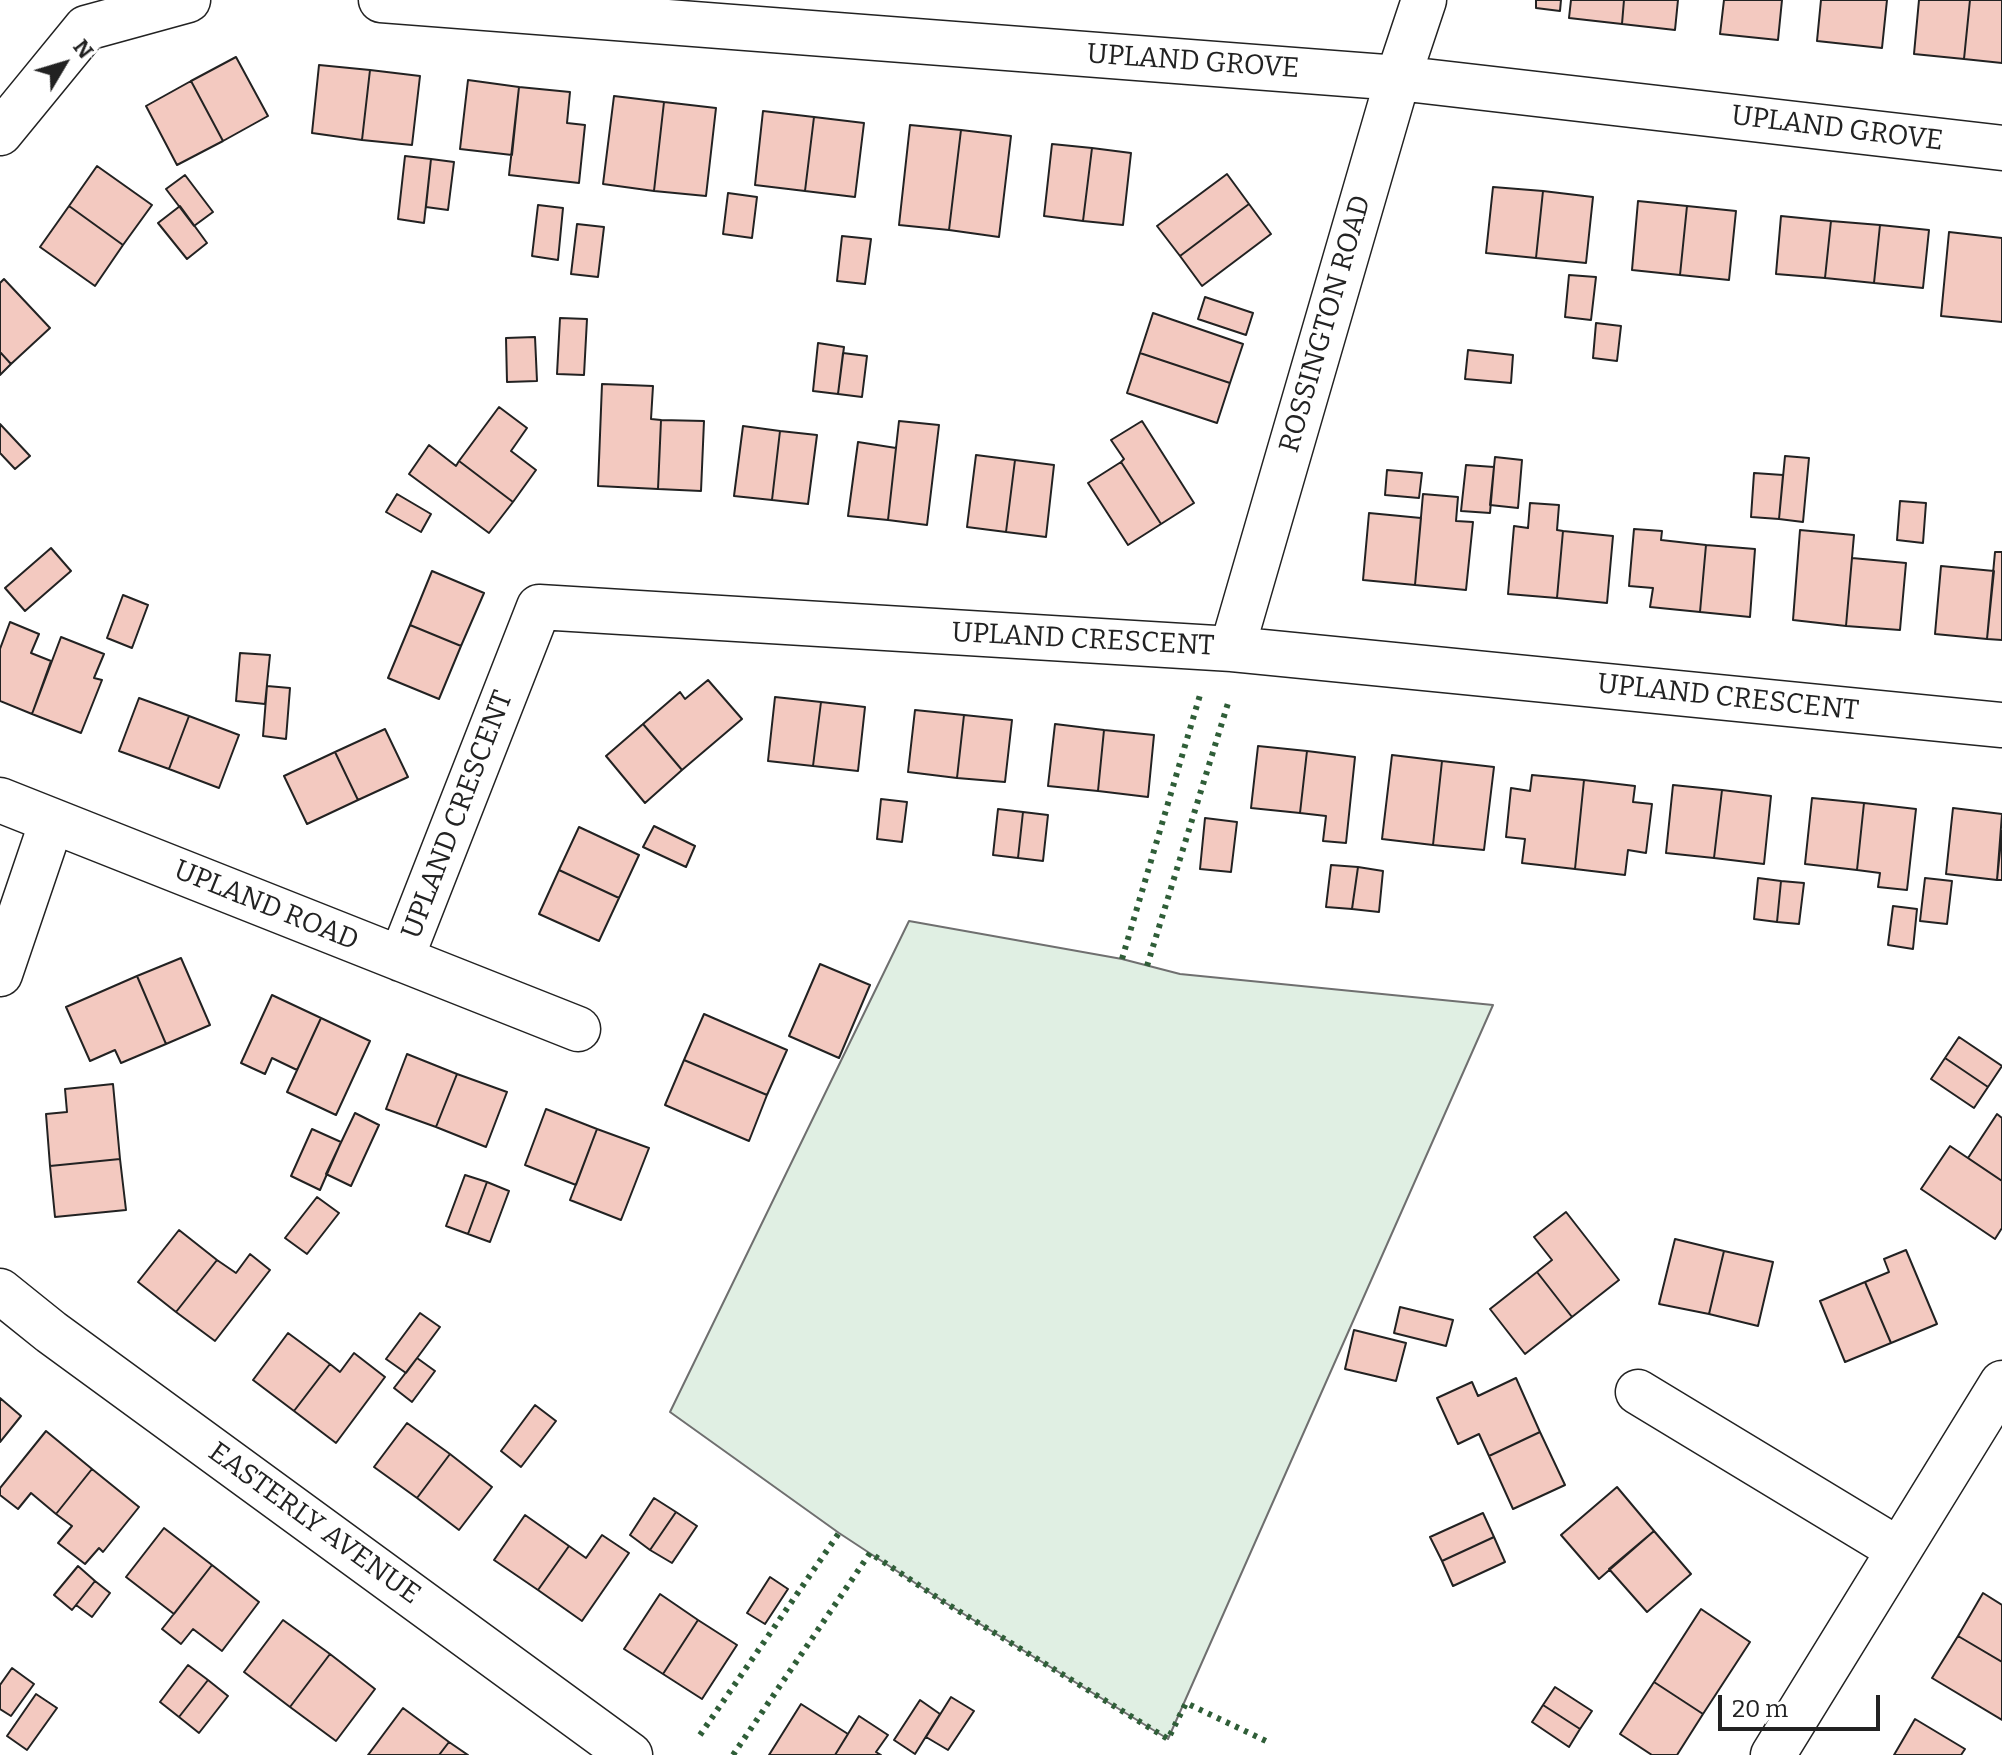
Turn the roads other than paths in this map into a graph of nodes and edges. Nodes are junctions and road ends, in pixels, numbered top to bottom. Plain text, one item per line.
1 (188, 0) edge
2 (381, 0) edge
3 (1424, 0) edge
4 (1398, 78) junction
5 (0, 133) edge
6 (2002, 148) edge
7 (1232, 649) junction
8 (2002, 725) edge
9 (0, 800) edge
10 (52, 821) junction
11 (401, 959) junction
12 (0, 974) edge
13 (578, 1029) dead end
14 (0, 1291) edge
15 (2002, 1383) edge
16 (1638, 1392) dead end
17 (1899, 1550) junction
18 (630, 1755) edge
19 (1773, 1755) edge

1 - 5 street
2 - 4 street, UPLAND GROVE
3 - 4 street, ROSSINGTON ROAD
4 - 6 street, UPLAND GROVE
4 - 7 street, ROSSINGTON ROAD
7 - 8 street, UPLAND CRESCENT
7 - 11 street, UPLAND CRESCENT
9 - 10 street, UPLAND ROAD
10 - 11 street, UPLAND ROAD
10 - 12 street
11 - 13 street, UPLAND ROAD
14 - 18 street, EASTERLY AVENUE
15 - 17 street
16 - 17 street
17 - 19 street

